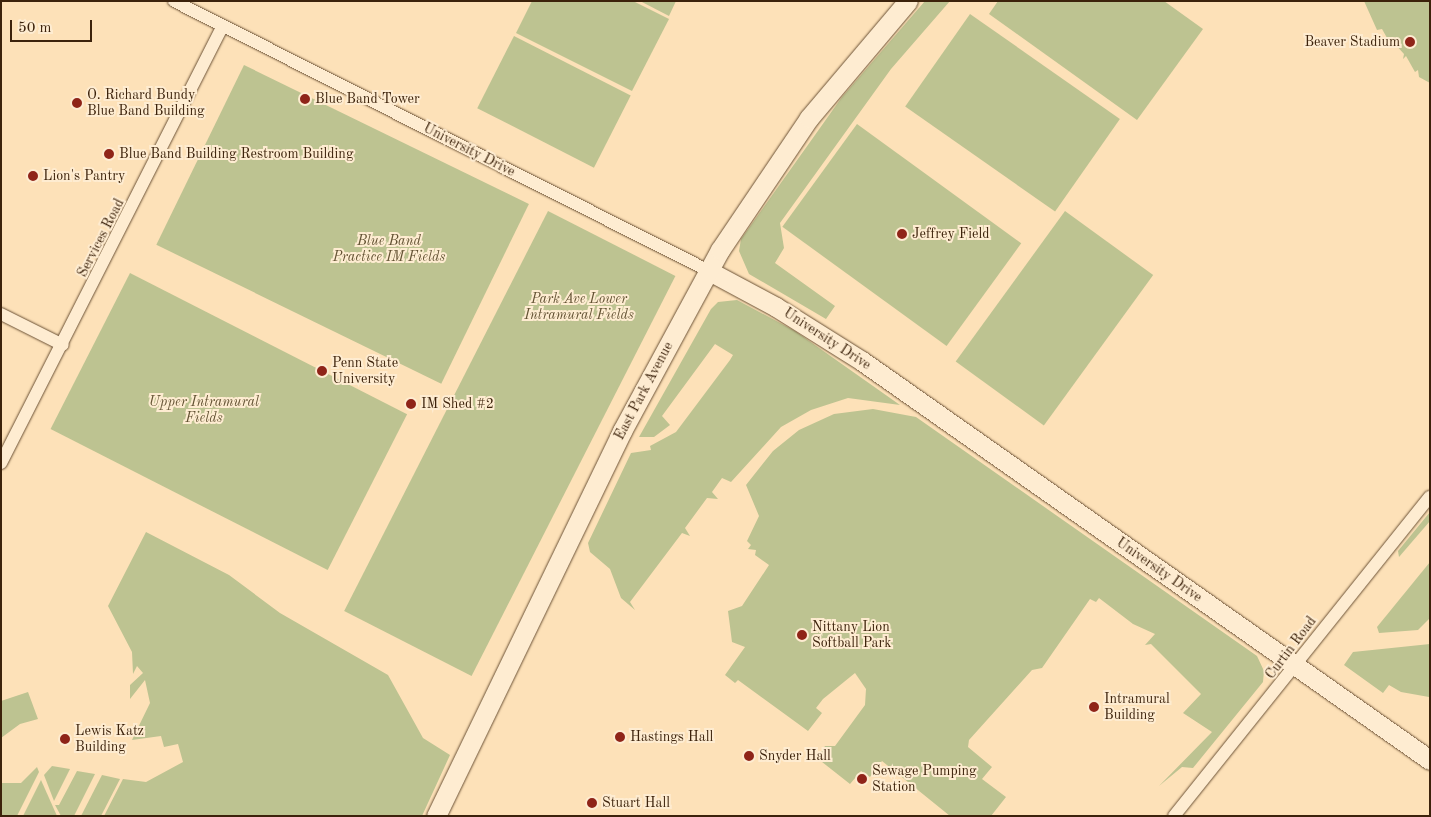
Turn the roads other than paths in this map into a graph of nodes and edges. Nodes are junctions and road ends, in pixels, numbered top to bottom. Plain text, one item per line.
1 (174, 1) edge
2 (908, 1) edge
3 (223, 26) junction
4 (709, 271) junction
5 (1, 314) edge
6 (63, 345) junction
7 (1, 463) edge
8 (1430, 497) edge
9 (1297, 664) junction
10 (1430, 760) edge
11 (436, 816) edge
12 (1174, 816) edge

1 - 3 street, University Drive
2 - 4 main road, East Park Avenue
3 - 4 street, University Drive
3 - 6 street, Services Road
4 - 9 main road, University Drive
4 - 11 main road, East Park Avenue
5 - 6 street
6 - 7 street, Services Road
8 - 9 street, Curtin Road
9 - 10 main road, University Drive
9 - 12 street, Curtin Road

